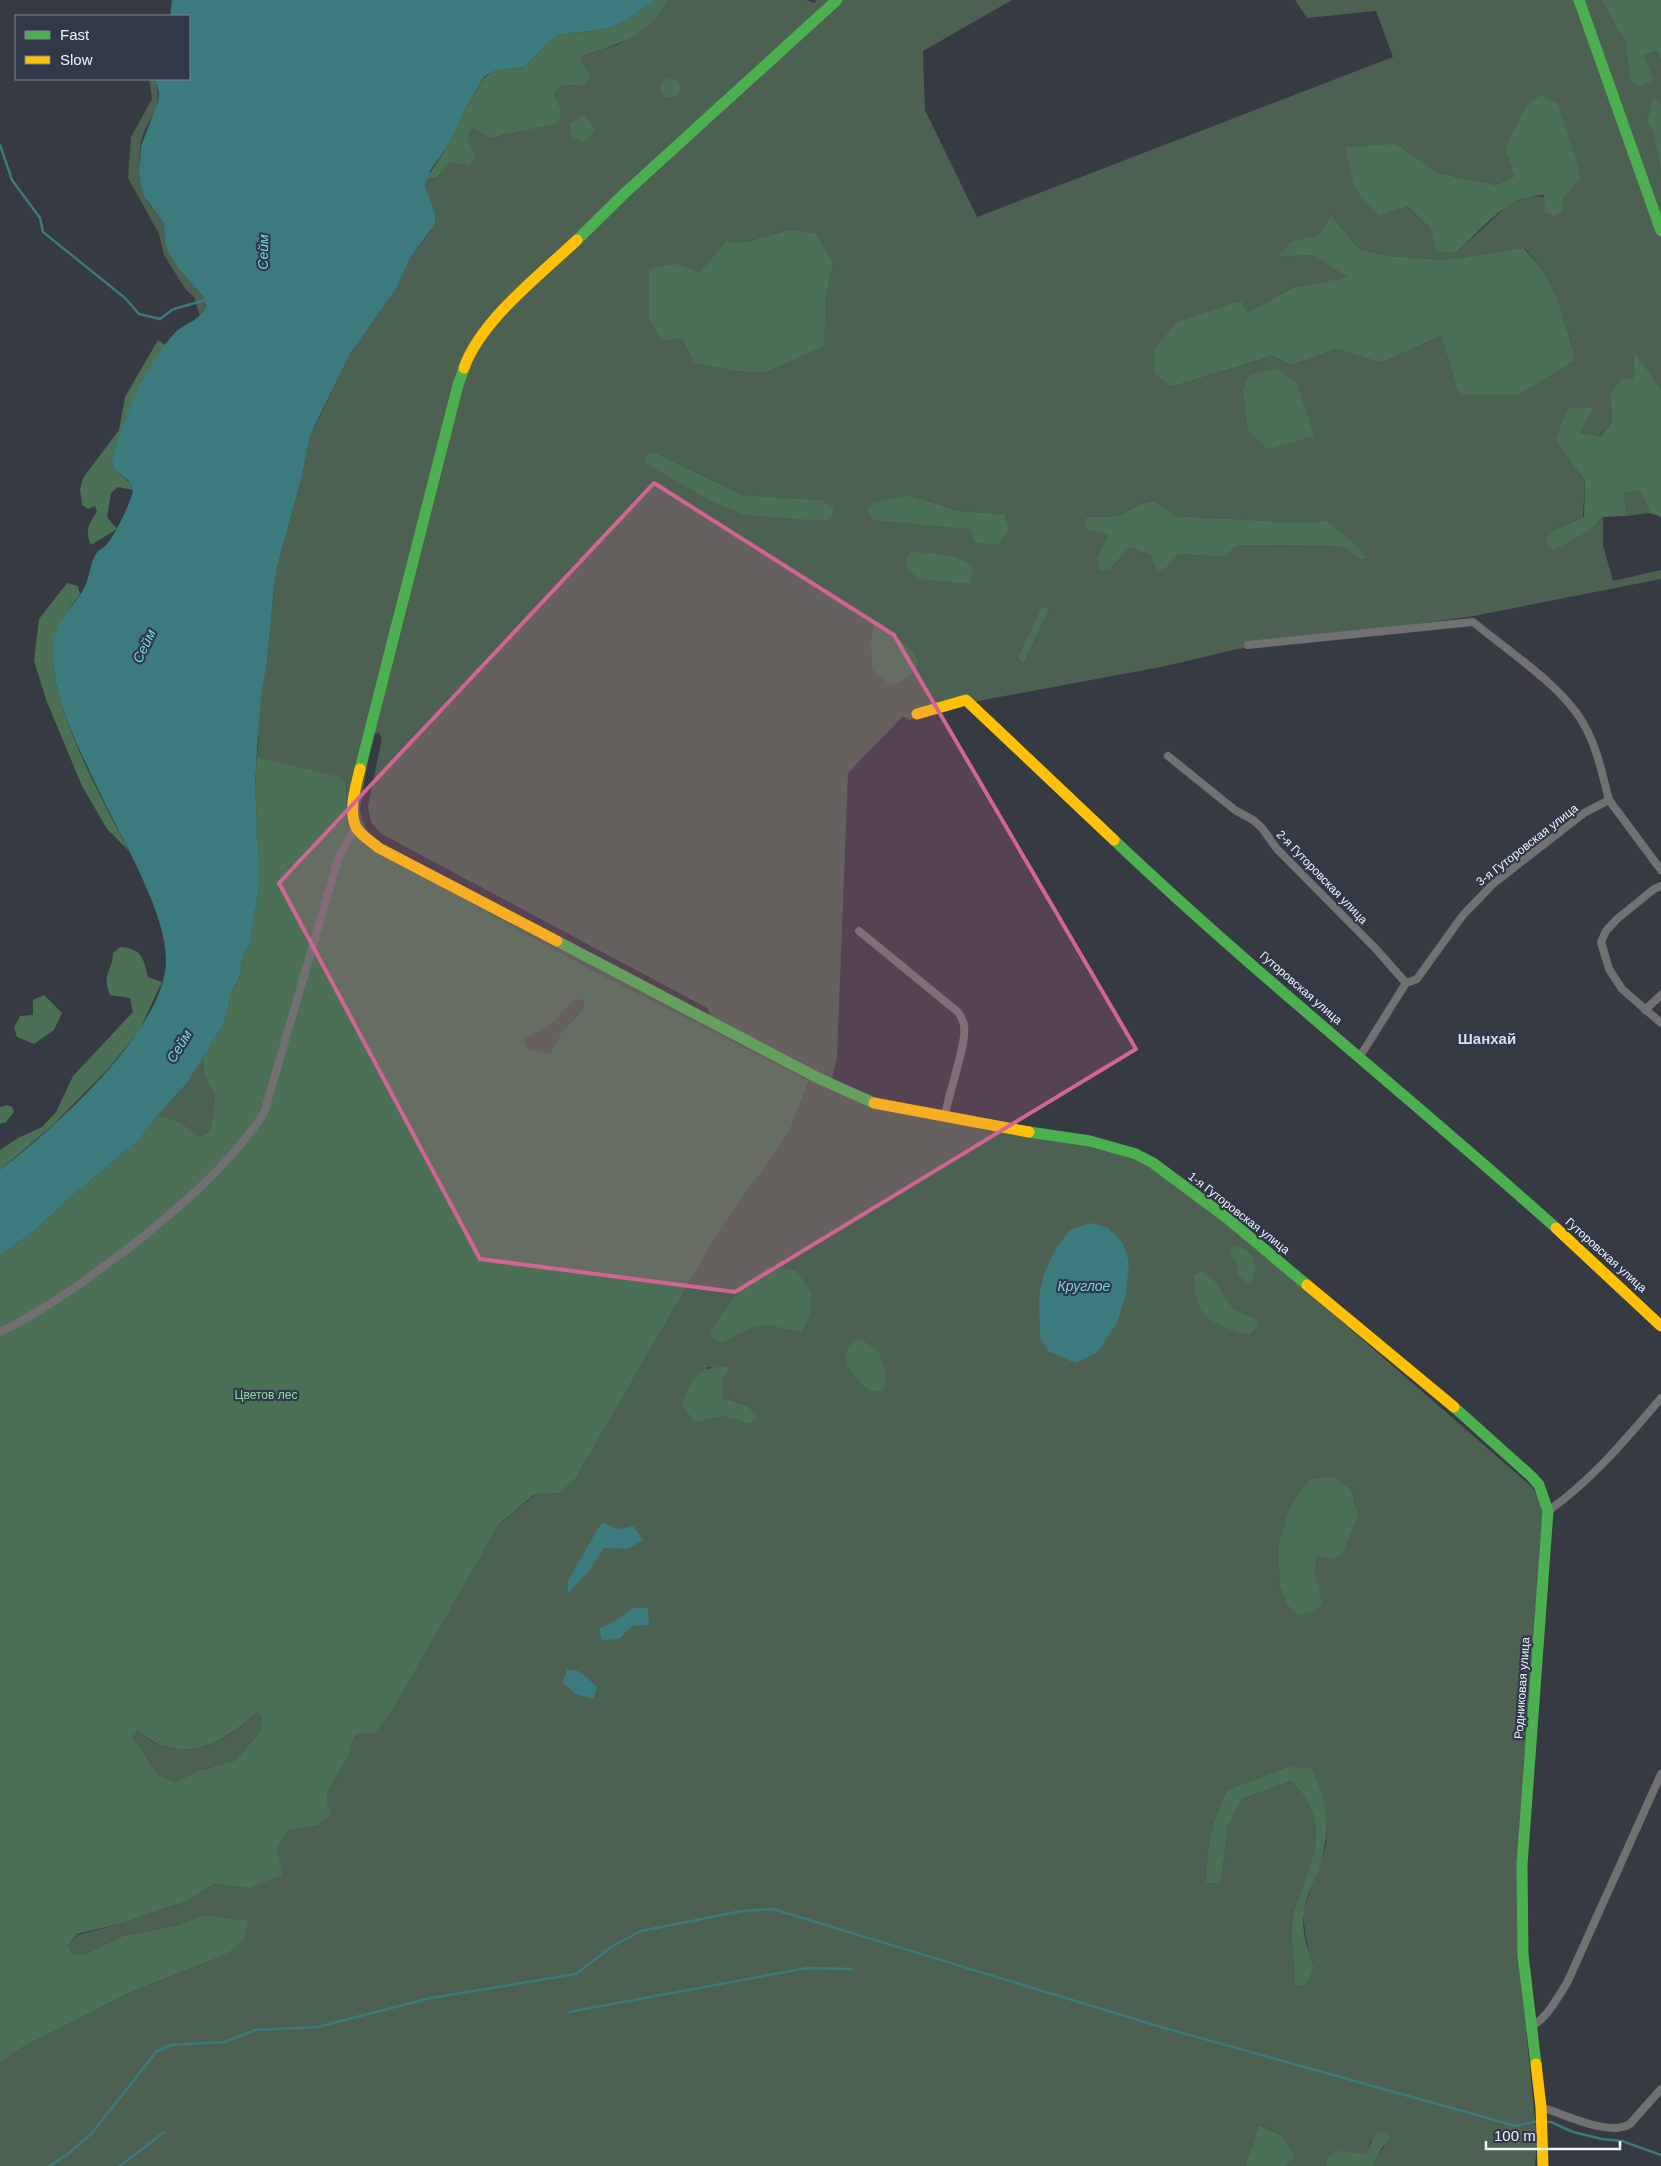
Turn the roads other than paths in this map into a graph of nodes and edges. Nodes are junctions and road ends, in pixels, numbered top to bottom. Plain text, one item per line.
1 (837, 0) edge
2 (1578, 0) edge
3 (1661, 231) edge
4 (1248, 645) dead end
5 (917, 714) dead end
6 (1168, 756) dead end
7 (1609, 800) junction
8 (356, 827) junction
9 (1661, 870) edge
10 (1661, 886) edge
11 (859, 932) dead end
12 (1406, 983) junction
13 (1661, 995) edge
14 (1645, 1010) junction
15 (1661, 1023) edge
16 (1359, 1058) junction
17 (945, 1116) junction
18 (1661, 1326) edge
19 (0, 1332) edge
20 (1661, 1398) edge
21 (1548, 1511) junction
22 (1661, 1774) edge
23 (1532, 2026) junction
24 (1661, 2089) edge
25 (1540, 2107) junction
26 (1543, 2166) edge

1 - 8 street
2 - 3 street
4 - 7 street
5 - 16 street, Гуторовская улица
6 - 12 street, 2-я Гуторовская улица
7 - 9 street
7 - 12 street, 3-я Гуторовская улица
8 - 17 street, 1-я Гуторовская улица
8 - 19 street
10 - 14 street
11 - 17 street
12 - 16 street, 3-я Гуторовская улица
13 - 14 street
14 - 15 street
16 - 18 street, Гуторовская улица
17 - 21 street, 1-я Гуторовская улица
20 - 21 street
21 - 23 street, Родниковая улица
22 - 23 street
23 - 25 street, Родниковая улица
24 - 25 street
25 - 26 street, Родниковая улица

